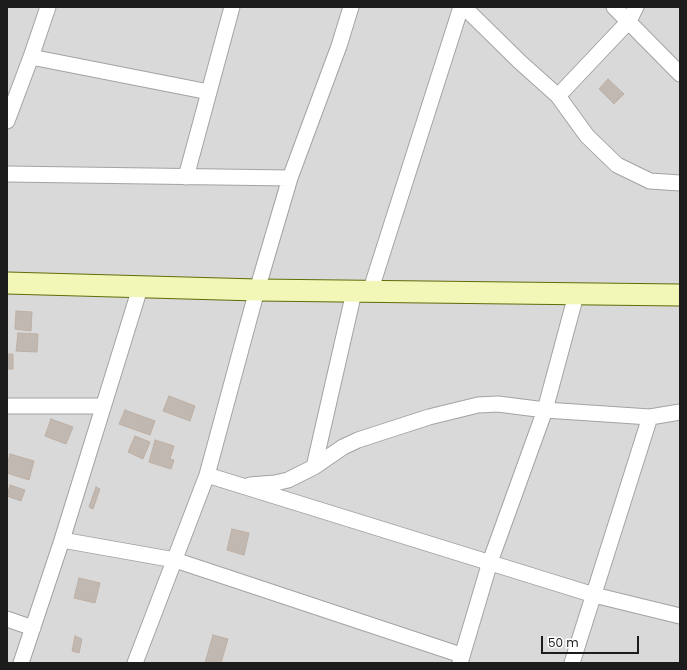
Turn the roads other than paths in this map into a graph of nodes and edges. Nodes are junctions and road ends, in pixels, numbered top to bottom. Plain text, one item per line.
1 (48, 7) edge
2 (232, 7) edge
3 (351, 7) edge
4 (461, 7) edge
5 (464, 7) edge
6 (614, 7) edge
7 (636, 7) edge
8 (629, 21) junction
9 (31, 58) junction
10 (680, 74) edge
11 (209, 92) junction
12 (558, 96) junction
13 (7, 122) edge
14 (7, 174) edge
15 (186, 177) junction
16 (290, 178) junction
17 (680, 183) edge
18 (7, 283) edge
19 (140, 288) junction
20 (257, 290) junction
21 (362, 292) junction
22 (576, 295) junction
23 (680, 296) edge
24 (7, 406) edge
25 (103, 406) junction
26 (545, 410) junction
27 (680, 412) edge
28 (650, 417) junction
29 (314, 467) junction
30 (207, 475) junction
31 (240, 485) junction
32 (62, 540) junction
33 (174, 560) junction
34 (490, 562) junction
35 (594, 595) junction
36 (680, 616) edge
37 (7, 619) edge
38 (33, 628) junction
39 (460, 659) edge
40 (21, 663) edge
41 (135, 663) edge
42 (572, 663) edge

1 - 9 street
2 - 11 street
3 - 16 street
4 - 21 street
5 - 12 street
6 - 8 street
7 - 8 street
8 - 10 street
8 - 12 street
9 - 11 street
9 - 13 street
11 - 15 street
12 - 17 street
14 - 15 street
15 - 16 street
16 - 20 street
18 - 19 street
19 - 20 street
19 - 25 street
20 - 21 street
20 - 30 street
21 - 22 street
21 - 29 street
22 - 23 street
22 - 26 street
24 - 25 street
25 - 32 street
26 - 28 street
26 - 29 street
26 - 34 street
27 - 28 street
28 - 35 street
29 - 31 street
30 - 31 street
30 - 33 street
31 - 34 street
32 - 33 street
32 - 38 street
33 - 39 street
33 - 41 street
34 - 35 street
34 - 39 street
35 - 36 street
35 - 42 street
37 - 38 street
38 - 40 street

